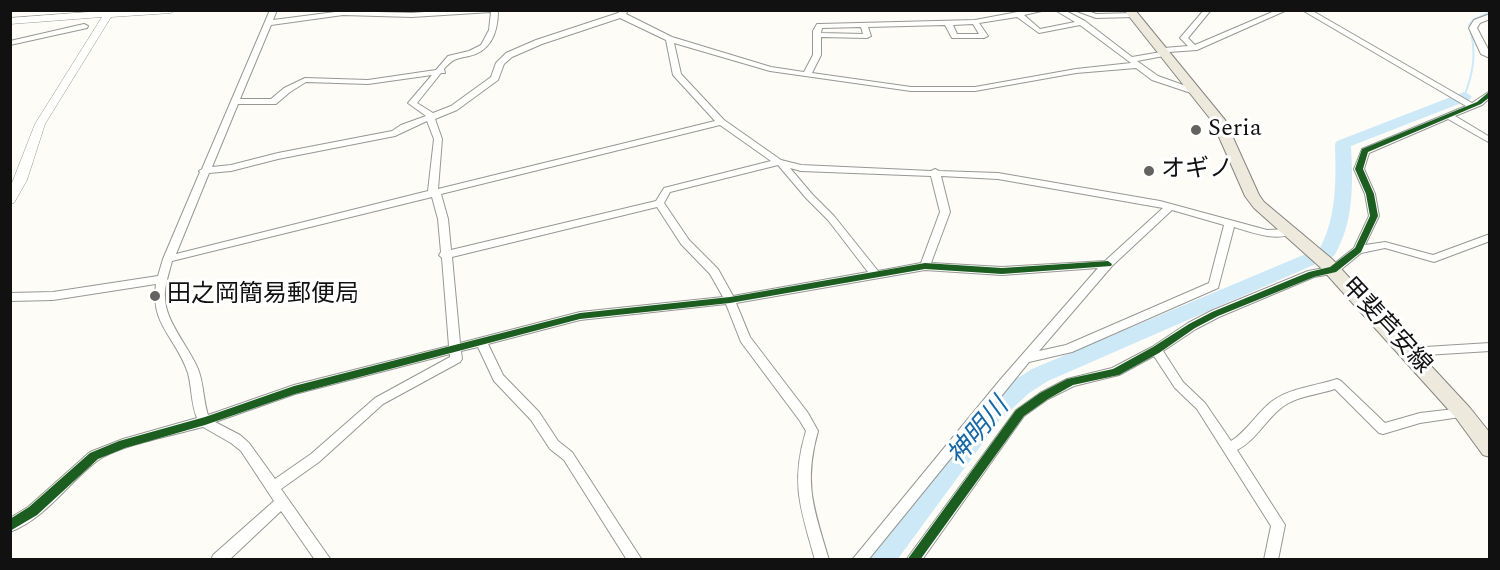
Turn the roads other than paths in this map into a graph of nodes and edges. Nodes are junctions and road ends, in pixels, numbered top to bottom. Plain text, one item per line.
1 (171, 10) edge
2 (274, 10) edge
3 (492, 10) edge
4 (1043, 10) edge
5 (1058, 10) edge
6 (1077, 10) edge
7 (1208, 10) edge
8 (1284, 10) edge
9 (1305, 10) edge
10 (623, 12) edge
11 (109, 13) edge
12 (1131, 13) edge
13 (1019, 15) junction
14 (1490, 16) edge
15 (10, 21) edge
16 (975, 22) junction
17 (268, 23) junction
18 (948, 23) junction
19 (1082, 23) junction
20 (864, 24) junction
21 (84, 26) dead end
22 (817, 35) junction
23 (669, 39) junction
24 (10, 43) edge
25 (1194, 48) junction
26 (1165, 52) junction
27 (1490, 56) edge
28 (1135, 63) junction
29 (442, 71) junction
30 (807, 74) junction
31 (1197, 93) junction
32 (1490, 93) edge
33 (235, 101) junction
34 (1472, 106) junction
35 (1449, 116) junction
36 (432, 117) junction
37 (721, 122) junction
38 (1490, 141) edge
39 (780, 163) junction
40 (204, 171) junction
41 (935, 172) junction
42 (435, 192) junction
43 (10, 200) edge
44 (659, 203) junction
45 (1171, 206) junction
46 (1230, 222) junction
47 (1289, 232) junction
48 (1490, 237) edge
49 (1358, 250) junction
50 (444, 255) junction
51 (168, 259) junction
52 (1108, 264) junction
53 (925, 266) junction
54 (1329, 267) junction
55 (875, 274) junction
56 (161, 279) junction
57 (10, 297) edge
58 (730, 300) junction
59 (481, 341) junction
60 (1490, 347) edge
61 (455, 348) junction
62 (1156, 350) junction
63 (1409, 352) junction
64 (1026, 358) junction
65 (1463, 413) junction
66 (205, 421) junction
67 (1229, 448) junction
68 (1490, 449) edge
69 (273, 488) junction
70 (282, 502) junction
71 (10, 526) edge
72 (218, 560) edge
73 (324, 560) edge
74 (635, 560) edge
75 (822, 560) edge
76 (859, 560) edge
77 (913, 560) edge
78 (1271, 560) edge

1 - 11 street
2 - 17 street
3 - 17 street
3 - 29 street
4 - 13 street
5 - 19 street
6 - 12 street
7 - 25 street
8 - 25 street
9 - 34 street
10 - 23 street
10 - 36 street
11 - 15 street
11 - 43 street
12 - 26 main road, 甲斐芦安線
13 - 16 street
13 - 19 street
14 - 27 street
16 - 18 street
16 - 18 street
17 - 33 street
18 - 20 street
19 - 28 street
20 - 22 street
20 - 22 street
21 - 24 street
22 - 30 street
23 - 30 street
23 - 37 street
25 - 26 street
26 - 28 street
26 - 31 main road, 甲斐芦安線
28 - 30 street
28 - 31 street
29 - 33 street
29 - 36 street
31 - 47 main road, 甲斐芦安線
32 - 34 street
33 - 40 street
34 - 35 street
35 - 38 street
35 - 49 street
36 - 40 street
36 - 42 street
37 - 39 street
37 - 42 street
39 - 41 street
39 - 44 street
39 - 55 street
40 - 51 street
41 - 45 street
41 - 53 street
42 - 50 street
42 - 51 street
44 - 50 street
44 - 58 street
45 - 46 street
45 - 52 street
46 - 47 street
46 - 64 street
47 - 54 main road, 甲斐芦安線
48 - 49 street
49 - 54 street
50 - 61 street
51 - 56 street
52 - 53 street
52 - 64 street
53 - 55 street
54 - 62 street
54 - 63 main road, 甲斐芦安線
55 - 58 street
56 - 57 street
56 - 66 street
58 - 59 street
58 - 75 street
59 - 61 street
59 - 74 street
60 - 63 street
61 - 66 street
61 - 69 street
62 - 67 street
62 - 77 street
63 - 65 main road, 甲斐芦安線
64 - 76 street
65 - 67 street
65 - 68 main road, 甲斐芦安線
66 - 69 street
66 - 71 street
67 - 78 street
69 - 70 street
70 - 72 street
70 - 73 street

